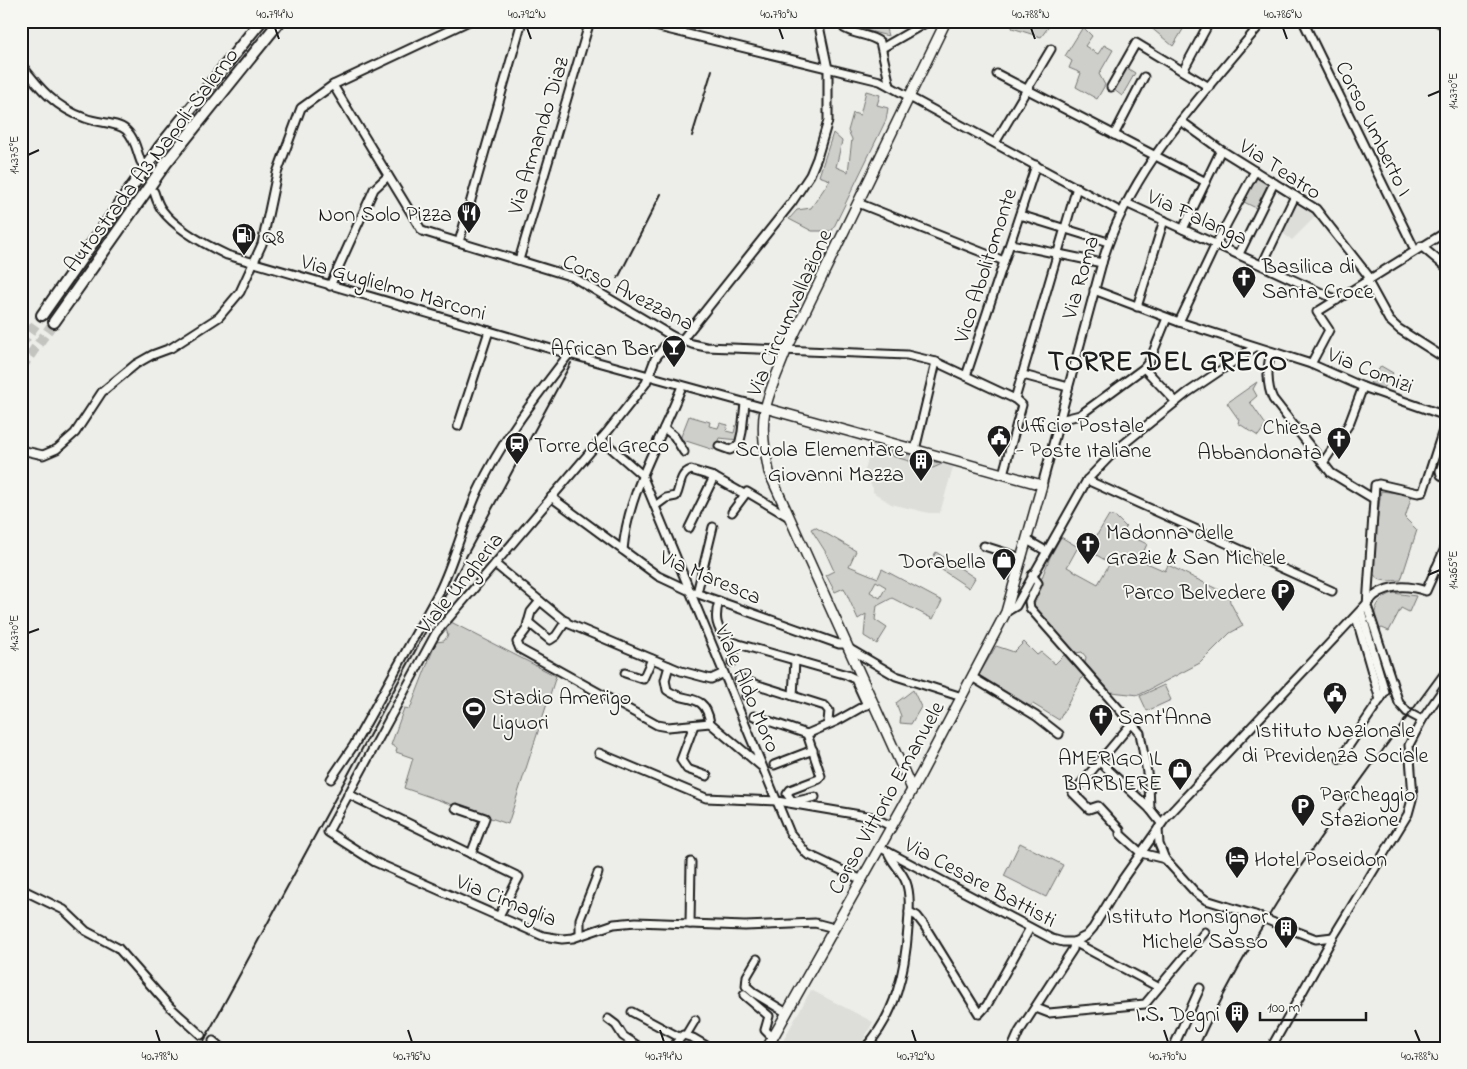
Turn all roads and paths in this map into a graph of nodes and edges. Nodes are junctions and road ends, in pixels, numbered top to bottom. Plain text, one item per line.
1 (262, 21) edge
2 (280, 21) edge
3 (470, 21) edge
4 (522, 21) edge
5 (590, 21) edge
6 (634, 21) edge
7 (818, 21) edge
8 (843, 21) edge
9 (929, 21) edge
10 (946, 21) edge
11 (1210, 21) edge
12 (1263, 21) edge
13 (1303, 21) edge
14 (1436, 21) edge
15 (1446, 26) edge
16 (882, 48) junction
17 (1051, 49) dead end
18 (21, 64) edge
19 (828, 69) junction
20 (1183, 71) junction
21 (997, 74) dead end
22 (1144, 78) dead end
23 (333, 85) junction
24 (890, 86) junction
25 (1111, 87) dead end
26 (1209, 87) junction
27 (1027, 90) junction
28 (910, 96) junction
29 (1181, 121) junction
30 (1114, 135) junction
31 (995, 144) junction
32 (1221, 150) junction
33 (1153, 155) junction
34 (141, 162) dead end
35 (1036, 165) junction
36 (1255, 171) junction
37 (388, 176) junction
38 (1206, 182) junction
39 (1274, 183) junction
40 (1077, 187) junction
41 (154, 192) dead end
42 (1295, 196) junction
43 (858, 203) junction
44 (1126, 203) junction
45 (1121, 212) junction
46 (1020, 214) junction
47 (1164, 220) junction
48 (1066, 228) junction
49 (1183, 229) junction
50 (1446, 232) edge
51 (459, 242) junction
52 (1108, 242) junction
53 (1010, 244) junction
54 (1216, 244) junction
55 (1418, 248) junction
56 (1058, 252) junction
57 (1239, 254) junction
58 (519, 260) junction
59 (1004, 261) junction
60 (1102, 263) junction
61 (253, 264) junction
62 (1262, 265) junction
63 (1446, 267) edge
64 (1368, 279) junction
65 (330, 286) junction
66 (1094, 290) junction
67 (1337, 300) junction
68 (1137, 307) junction
69 (42, 315) tunnel mouth
70 (1167, 318) junction
71 (54, 322) tunnel mouth
72 (1179, 322) junction
73 (489, 331) junction
74 (672, 336) junction
75 (682, 340) junction
76 (1255, 347) junction
77 (786, 351) junction
78 (1272, 353) junction
79 (569, 354) junction
80 (1446, 359) edge
81 (936, 362) junction
82 (1311, 364) junction
83 (1144, 368) junction
84 (648, 375) junction
85 (1023, 375) junction
86 (966, 376) junction
87 (682, 386) junction
88 (1363, 387) junction
89 (1068, 388) junction
90 (1014, 399) junction
91 (1176, 402) junction
92 (745, 403) junction
93 (765, 408) junction
94 (1446, 416) edge
95 (1060, 420) junction
96 (1446, 421) edge
97 (458, 426) dead end
98 (664, 428) junction
99 (601, 439) junction
100 (719, 446) dead end
101 (21, 450) edge
102 (915, 450) junction
103 (684, 452) dead end
104 (1446, 454) edge
105 (1322, 463) junction
106 (1003, 474) junction
107 (642, 475) junction
108 (714, 477) junction
109 (1446, 478) edge
110 (1087, 480) junction
111 (1042, 485) junction
112 (744, 494) junction
113 (551, 497) junction
114 (1374, 500) junction
115 (655, 506) junction
116 (732, 512) dead end
117 (789, 517) junction
118 (713, 527) dead end
119 (689, 528) dead end
120 (1027, 540) junction
121 (984, 546) dead end
122 (1446, 546) edge
123 (623, 550) junction
124 (1046, 551) junction
125 (1022, 558) junction
126 (1443, 560) edge
127 (495, 564) junction
128 (1436, 568) junction
129 (1032, 575) junction
130 (1446, 575) edge
131 (1332, 591) dead end
132 (694, 592) junction
133 (540, 601) junction
134 (719, 601) junction
135 (1362, 611) junction
136 (1006, 612) junction
137 (528, 622) junction
138 (566, 622) junction
139 (736, 643) junction
140 (846, 645) junction
141 (652, 659) junction
142 (795, 660) junction
143 (732, 662) dead end
144 (669, 666) junction
145 (724, 672) junction
146 (625, 673) dead end
147 (972, 677) junction
148 (739, 679) dead end
149 (750, 683) junction
150 (1446, 685) edge
151 (746, 696) dead end
152 (793, 696) junction
153 (962, 696) junction
154 (869, 703) junction
155 (754, 716) dead end
156 (1419, 719) junction
157 (710, 722) junction
158 (828, 722) dead end
159 (1132, 723) junction
160 (694, 725) junction
161 (807, 734) junction
162 (1059, 734) dead end
163 (813, 750) junction
164 (599, 753) dead end
165 (1340, 759) dead end
166 (1100, 762) junction
167 (774, 765) dead end
168 (763, 768) junction
169 (708, 776) dead end
170 (331, 779) dead end
171 (912, 789) junction
172 (348, 794) junction
173 (815, 797) dead end
174 (777, 801) junction
175 (456, 808) dead end
176 (1150, 809) junction
177 (891, 826) junction
178 (1160, 826) junction
179 (328, 832) joint
180 (879, 848) junction
181 (888, 852) junction
182 (1141, 853) junction
183 (471, 854) junction
184 (1165, 859) junction
185 (692, 862) dead end
186 (598, 873) dead end
187 (862, 880) junction
188 (21, 888) edge
189 (909, 912) junction
190 (499, 916) junction
191 (690, 924) junction
192 (834, 928) junction
193 (1030, 928) junction
194 (1205, 932) dead end
195 (580, 935) junction
196 (1333, 937) junction
197 (1316, 939) junction
198 (1074, 942) junction
199 (1322, 956) junction
200 (757, 960) dead end
201 (1158, 987) junction
202 (1200, 988) dead end
203 (744, 995) dead end
204 (1036, 1008) junction
205 (632, 1012) dead end
206 (787, 1013) junction
207 (608, 1019) dead end
208 (695, 1020) dead end
209 (201, 1035) tunnel mouth
210 (682, 1036) junction
211 (773, 1038) junction
212 (213, 1041) tunnel mouth
213 (221, 1048) edge
214 (641, 1048) edge
215 (672, 1048) edge
216 (710, 1048) edge
217 (767, 1048) edge
218 (865, 1048) edge
219 (1012, 1048) edge
220 (1173, 1048) edge
221 (1271, 1048) edge

1 - 69 highway, Autostrada A3 Napoli-Salerno
2 - 71 highway, Autostrada A3 Napoli-Salerno
3 - 23 street
4 - 51 street
5 - 58 street, Via Armando Diaz
6 - 19 street
7 - 19 street
8 - 16 street
9 - 16 street
10 - 28 main road, Via Circumvallazione
11 - 20 street
12 - 26 street, Via Roma
13 - 55 street, Corso Umberto I
14 - 15 street
16 - 24 street
17 - 27 street
18 - 34 street
19 - 24 street
19 - 75 street
20 - 25 street
20 - 26 street
21 - 27 street
22 - 30 street
23 - 37 street, Corso Avezzana
23 - 61 street
24 - 28 street
26 - 29 street, Via Roma
27 - 30 street
27 - 31 street
28 - 31 street
28 - 43 main road, Via Circumvallazione
29 - 32 street, Via Teatro
29 - 33 street, Via Roma
30 - 33 street
31 - 35 street
32 - 36 street, Via Teatro
32 - 38 street
33 - 38 street
33 - 44 street, Via Roma
35 - 40 street
35 - 46 street, Vico Abolitomonte
36 - 39 street, Via Teatro
36 - 54 street
37 - 51 street, Corso Avezzana
37 - 65 street
38 - 49 street
39 - 42 street, Via Teatro
39 - 57 street
40 - 45 street
40 - 48 street
41 - 61 street, Via Guglielmo Marconi
42 - 62 street
42 - 64 street, Via Teatro
43 - 59 street
43 - 77 main road, Via Circumvallazione
44 - 45 street, Via Roma
44 - 47 street, Via Falanga
45 - 52 street, Via Roma
46 - 48 street
46 - 53 street, Vico Abolitomonte
47 - 49 street, Via Falanga
47 - 68 street
48 - 52 street
48 - 56 street
49 - 54 street, Via Falanga
50 - 55 street
51 - 58 street, Corso Avezzana
52 - 60 street, Via Roma
53 - 56 street
53 - 59 street, Vico Abolitomonte
54 - 57 street, Via Falanga
54 - 72 street
55 - 63 street
55 - 64 street
56 - 60 street
56 - 85 street
57 - 62 street, Via Falanga
58 - 74 street, Corso Avezzana
59 - 86 street, Vico Abolitomonte
60 - 66 street, Via Roma
61 - 65 street, Via Guglielmo Marconi
61 - 101 street
62 - 67 street, Via Falanga
64 - 67 street
64 - 80 street, Via Teatro
65 - 73 street, Via Guglielmo Marconi
66 - 68 street, Via Comizi
66 - 89 street, Via Roma
67 - 82 street
68 - 70 street, Via Comizi
70 - 72 street, Via Comizi
70 - 83 street
72 - 76 street, Via Comizi
73 - 79 street, Via Guglielmo Marconi
73 - 97 street
74 - 75 street, Corso Avezzana
74 - 84 street, Viale Ungheria
75 - 77 street, Corso Avezzana
76 - 78 street, Via Comizi
76 - 91 street
77 - 81 street, Corso Avezzana
77 - 93 main road, Via Circumvallazione
78 - 82 street, Via Comizi
78 - 105 street
79 - 84 street, Via Guglielmo Marconi
79 - 170 street
81 - 86 street, Corso Avezzana
81 - 102 street
82 - 88 street, Via Comizi
83 - 91 street
83 - 95 street
84 - 87 street, Via Guglielmo Marconi
84 - 99 street, Viale Ungheria
85 - 89 street
85 - 90 street
86 - 90 street, Corso Avezzana
87 - 92 street, Via Guglielmo Marconi
87 - 98 street
88 - 94 street, Via Comizi
88 - 105 street
89 - 95 street, Via Roma
90 - 106 street
91 - 110 street
92 - 93 street, Via Guglielmo Marconi
92 - 100 street
93 - 102 main road
93 - 117 main road, Via Circumvallazione
95 - 111 street, Via Roma
96 - 114 street
98 - 103 street
98 - 107 street
99 - 107 street
99 - 113 street, Viale Ungheria
102 - 106 main road
104 - 109 street
105 - 114 street
106 - 111 main road
107 - 115 street, Viale Aldo Moro
107 - 123 street
108 - 112 street
108 - 115 street
108 - 119 street
110 - 124 street
110 - 131 street
111 - 120 main road, Via Roma
112 - 116 street
112 - 117 street
113 - 123 street, Via Maresca
113 - 127 street, Viale Ungheria
114 - 135 street
115 - 132 street, Viale Aldo Moro
117 - 140 main road, Via Circumvallazione
118 - 132 street
120 - 124 street
120 - 125 main road, Via Roma
121 - 125 street
122 - 126 street
123 - 132 street, Via Maresca
124 - 129 street
125 - 136 main road, Corso Vittorio Emanuele
126 - 128 street
127 - 133 street
127 - 172 street, Viale Ungheria
128 - 130 street
128 - 135 street, Via Cesare Battisti
129 - 136 street
129 - 159 street
132 - 134 street, Via Maresca
132 - 145 street, Viale Aldo Moro
133 - 137 street
133 - 138 street
134 - 139 street
134 - 140 street, Via Maresca
135 - 156 street
135 - 165 street
135 - 178 street, Via Cesare Battisti
136 - 147 main road, Corso Vittorio Emanuele
137 - 138 street
137 - 160 street
138 - 141 street
139 - 142 street
139 - 143 street
140 - 153 street, Via Maresca
140 - 154 main road, Via Circumvallazione
141 - 144 street
141 - 146 street
142 - 152 street
142 - 154 street
144 - 145 street
144 - 157 street
145 - 168 street, Viale Aldo Moro
147 - 153 main road, Corso Vittorio Emanuele
147 - 162 street
148 - 149 street
149 - 151 street
149 - 152 street
150 - 156 street
152 - 158 street
153 - 171 main road, Corso Vittorio Emanuele
154 - 161 street
154 - 171 main road, Via Circumvallazione
155 - 161 street
156 - 196 street
157 - 160 street
157 - 168 street
159 - 166 street
159 - 176 street
160 - 169 street
161 - 163 street
163 - 167 street
163 - 173 street
164 - 174 street
166 - 176 street
166 - 182 street
168 - 174 street, Viale Aldo Moro
171 - 177 main road, Corso Vittorio Emanuele
172 - 179 street, Viale Ungheria
172 - 183 street
174 - 177 street
174 - 187 street, Viale Aldo Moro
175 - 183 street
176 - 178 street
177 - 180 main road, Corso Vittorio Emanuele
178 - 182 street, Via Cesare Battisti
178 - 184 street
179 - 190 street, Via Cimaglia
180 - 181 street, Via Cesare Battisti
180 - 187 main road, Corso Vittorio Emanuele
181 - 189 street
181 - 193 street, Via Cesare Battisti
182 - 184 street
182 - 198 street, Via Cesare Battisti
183 - 190 street
184 - 197 street, bridge
185 - 191 street
186 - 195 street
187 - 192 main road, Corso Vittorio Emanuele
188 - 209 street
189 - 193 street
189 - 218 street
190 - 195 street, Via Cimaglia
191 - 192 street, Via Cimaglia
191 - 195 street, Via Cimaglia
192 - 206 main road, Corso Vittorio Emanuele
193 - 198 street, Via Cesare Battisti
194 - 201 street
196 - 197 street
196 - 199 street
197 - 199 street
198 - 201 street
198 - 204 street
199 - 221 street
200 - 206 street
201 - 204 street
202 - 220 street
203 - 211 street
204 - 219 street
205 - 210 street
206 - 211 main road, Corso Vittorio Emanuele
207 - 214 street
208 - 210 street
210 - 215 street
210 - 216 street
211 - 217 main road, Corso Vittorio Emanuele
212 - 213 street

